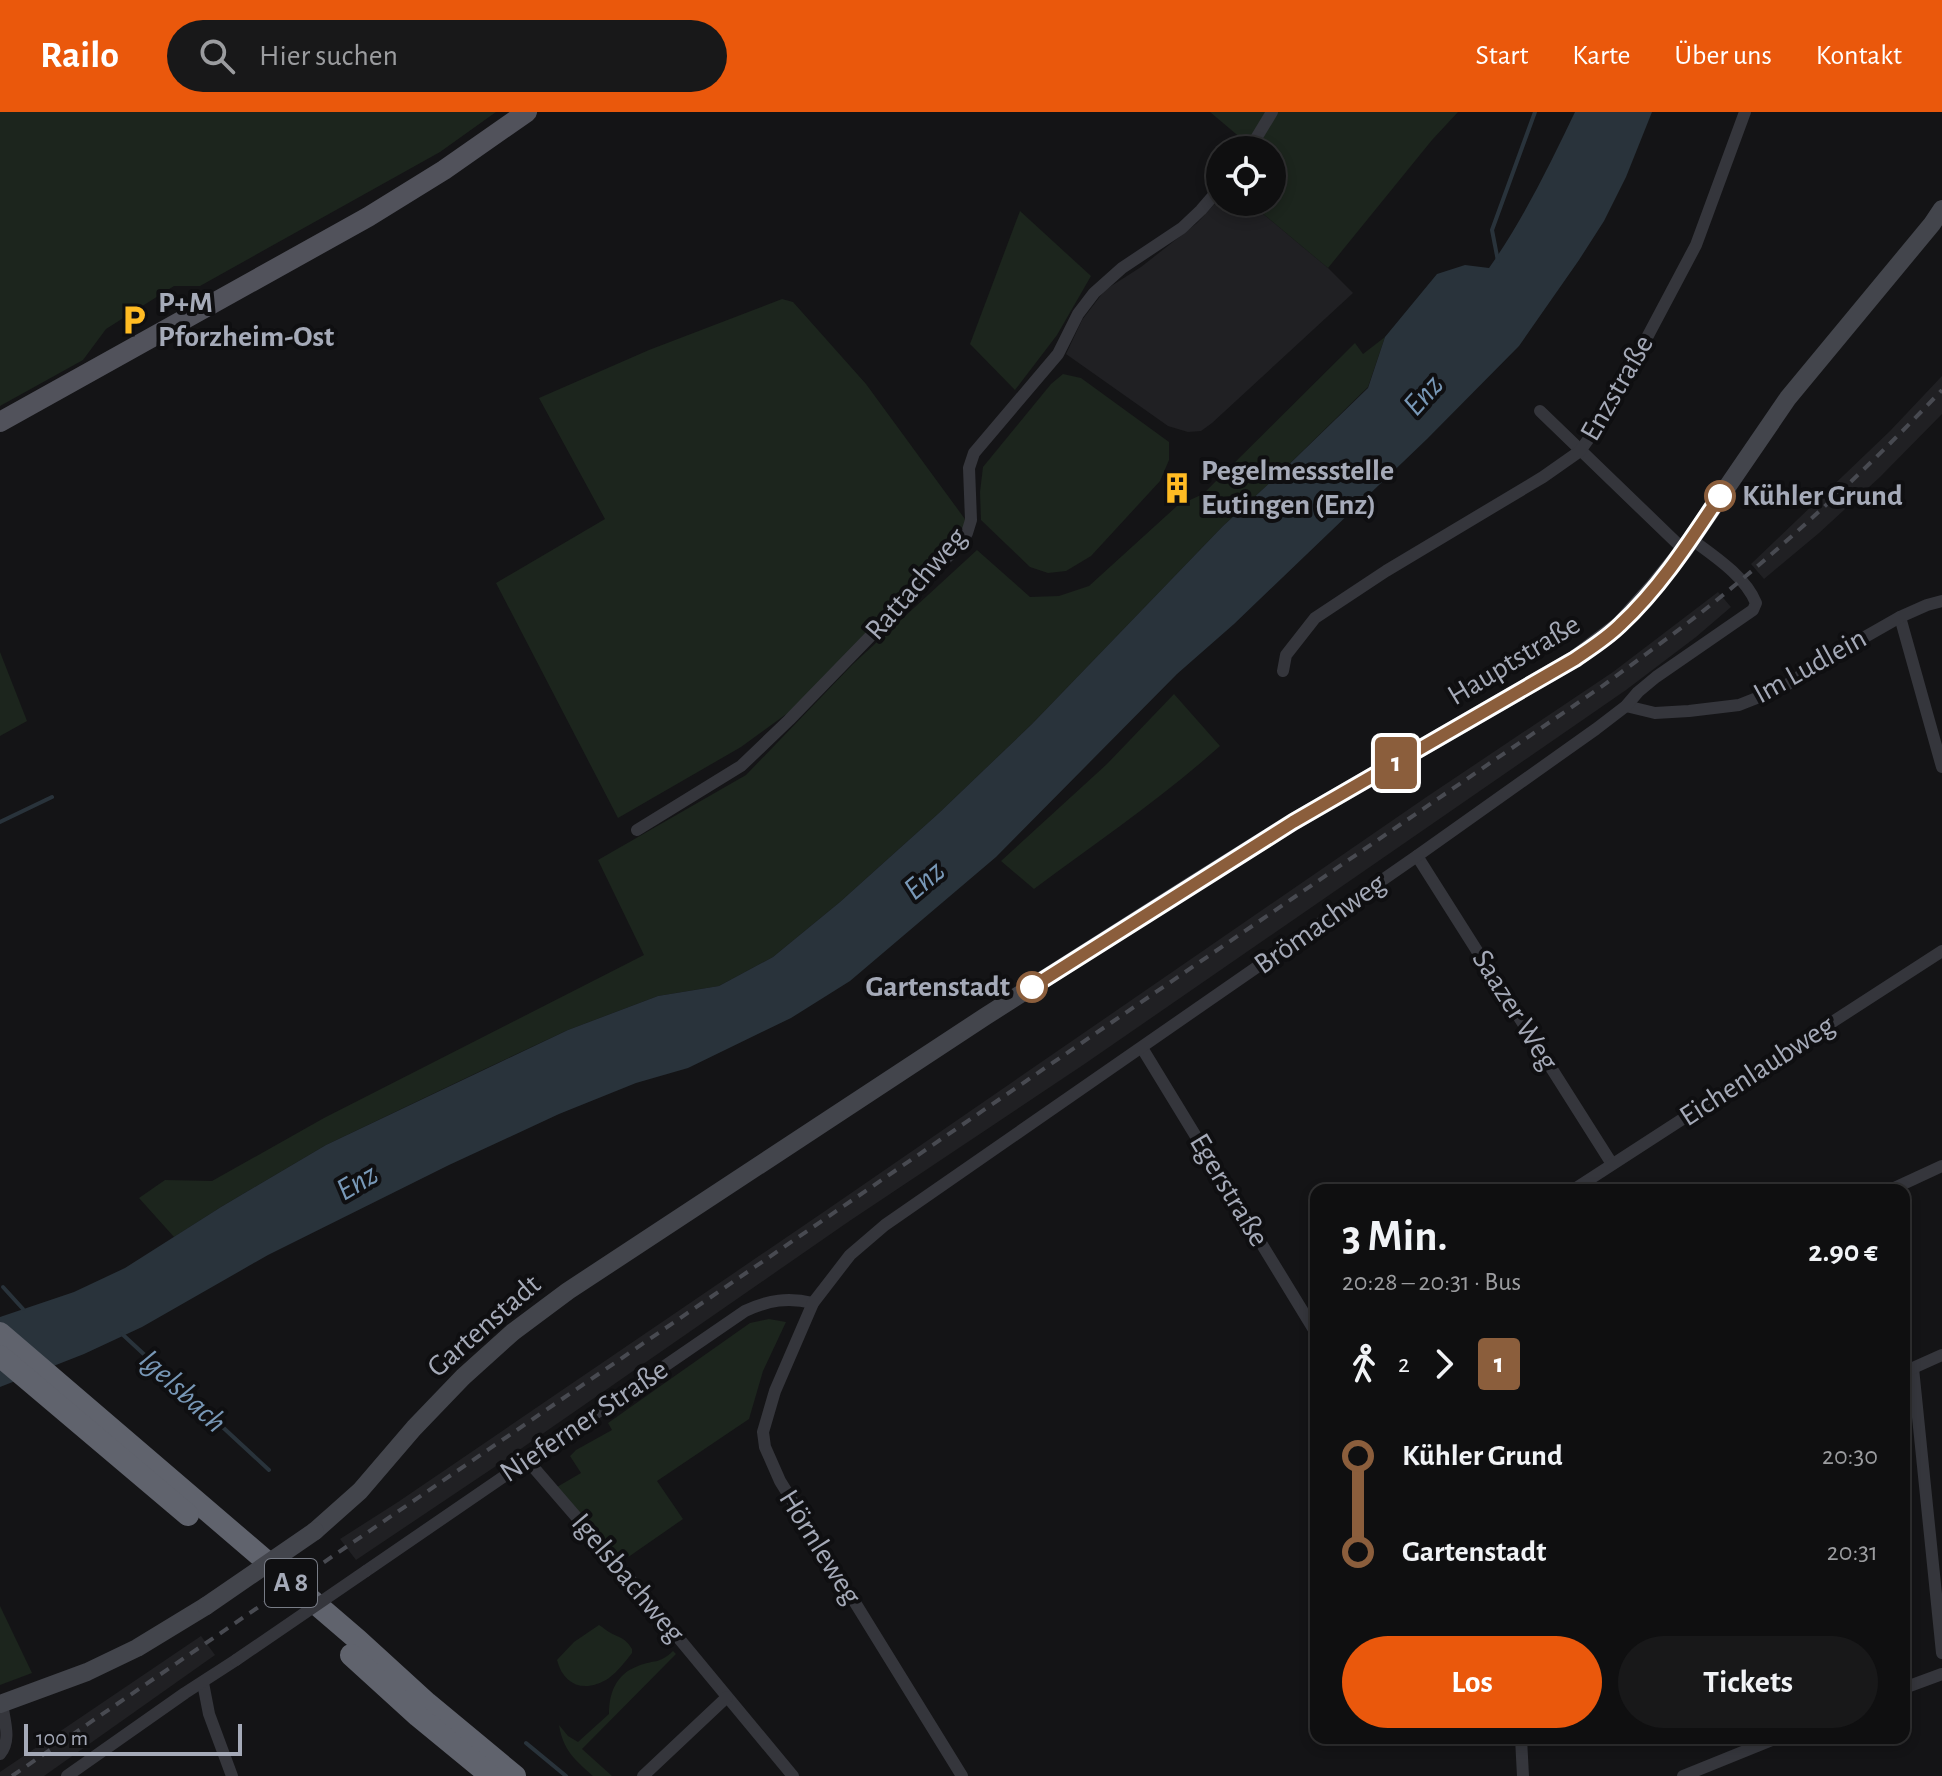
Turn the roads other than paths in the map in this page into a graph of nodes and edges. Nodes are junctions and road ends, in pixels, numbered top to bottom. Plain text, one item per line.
1 (527, 112) edge
2 (1272, 112) edge
3 (1745, 112) edge
4 (1257, 136) edge
5 (1206, 204) edge
6 (1942, 209) edge
7 (1540, 411) dead end
8 (0, 422) edge
9 (1580, 451) junction
10 (1687, 544) junction
11 (1942, 601) edge
12 (1900, 617) junction
13 (1283, 671) dead end
14 (1626, 706) junction
15 (1939, 747) edge
16 (1942, 767) edge
17 (637, 830) dead end
18 (1417, 856) junction
19 (1942, 951) edge
20 (986, 1016) joint
21 (1142, 1048) junction
22 (1612, 1164) junction
23 (1942, 1166) edge
24 (1582, 1184) edge
25 (1903, 1184) edge
26 (813, 1303) junction
27 (1310, 1323) edge
28 (0, 1333) edge
29 (1942, 1355) edge
30 (0, 1356) edge
31 (1910, 1369) edge
32 (1910, 1387) edge
33 (62, 1398) junction
34 (528, 1461) junction
35 (1942, 1653) edge
36 (1942, 1674) edge
37 (203, 1683) junction
38 (1910, 1686) edge
39 (727, 1697) junction
40 (1, 1704) edge
41 (1521, 1744) edge
42 (1762, 1744) edge
43 (0, 1754) edge
44 (67, 1776) edge
45 (232, 1776) edge
46 (491, 1776) edge
47 (515, 1776) edge
48 (643, 1776) edge
49 (793, 1776) edge
50 (962, 1776) edge
51 (1523, 1776) edge
52 (1683, 1776) edge

1 - 8 main road
2 - 4 street
3 - 9 street, Enzstraße
5 - 17 street, Rattachweg
6 - 10 street, Hauptstraße
7 - 9 street
9 - 10 street
9 - 13 street, Enzstraße
10 - 14 street, Brömachweg
10 - 20 street, Hauptstraße
11 - 12 street, Im Ludlein
12 - 14 street, Im Ludlein
12 - 15 street
14 - 18 street, Brömachweg
15 - 16 street
18 - 21 street, Brömachweg
18 - 22 street, Saazer Weg
19 - 22 street, Eichenlaubweg
20 - 40 street, Gartenstadt, bridge
21 - 26 street, Brömachweg
21 - 27 street, Egerstraße
22 - 24 street, Eichenlaubweg
23 - 25 street
26 - 34 street, Nieferner Straße
26 - 50 street, Hörnleweg
28 - 33 highway, A 8
29 - 31 street
30 - 33 highway, A 8
32 - 35 street
33 - 46 highway, A 8
33 - 47 highway, A 8
34 - 37 street, Nieferner Straße, bridge
34 - 39 street, Igelsbachweg
36 - 38 street
37 - 44 street, Nieferner Straße
37 - 45 street
39 - 48 street
39 - 49 street, Igelsbachweg
40 - 43 street
41 - 51 street
42 - 52 street

